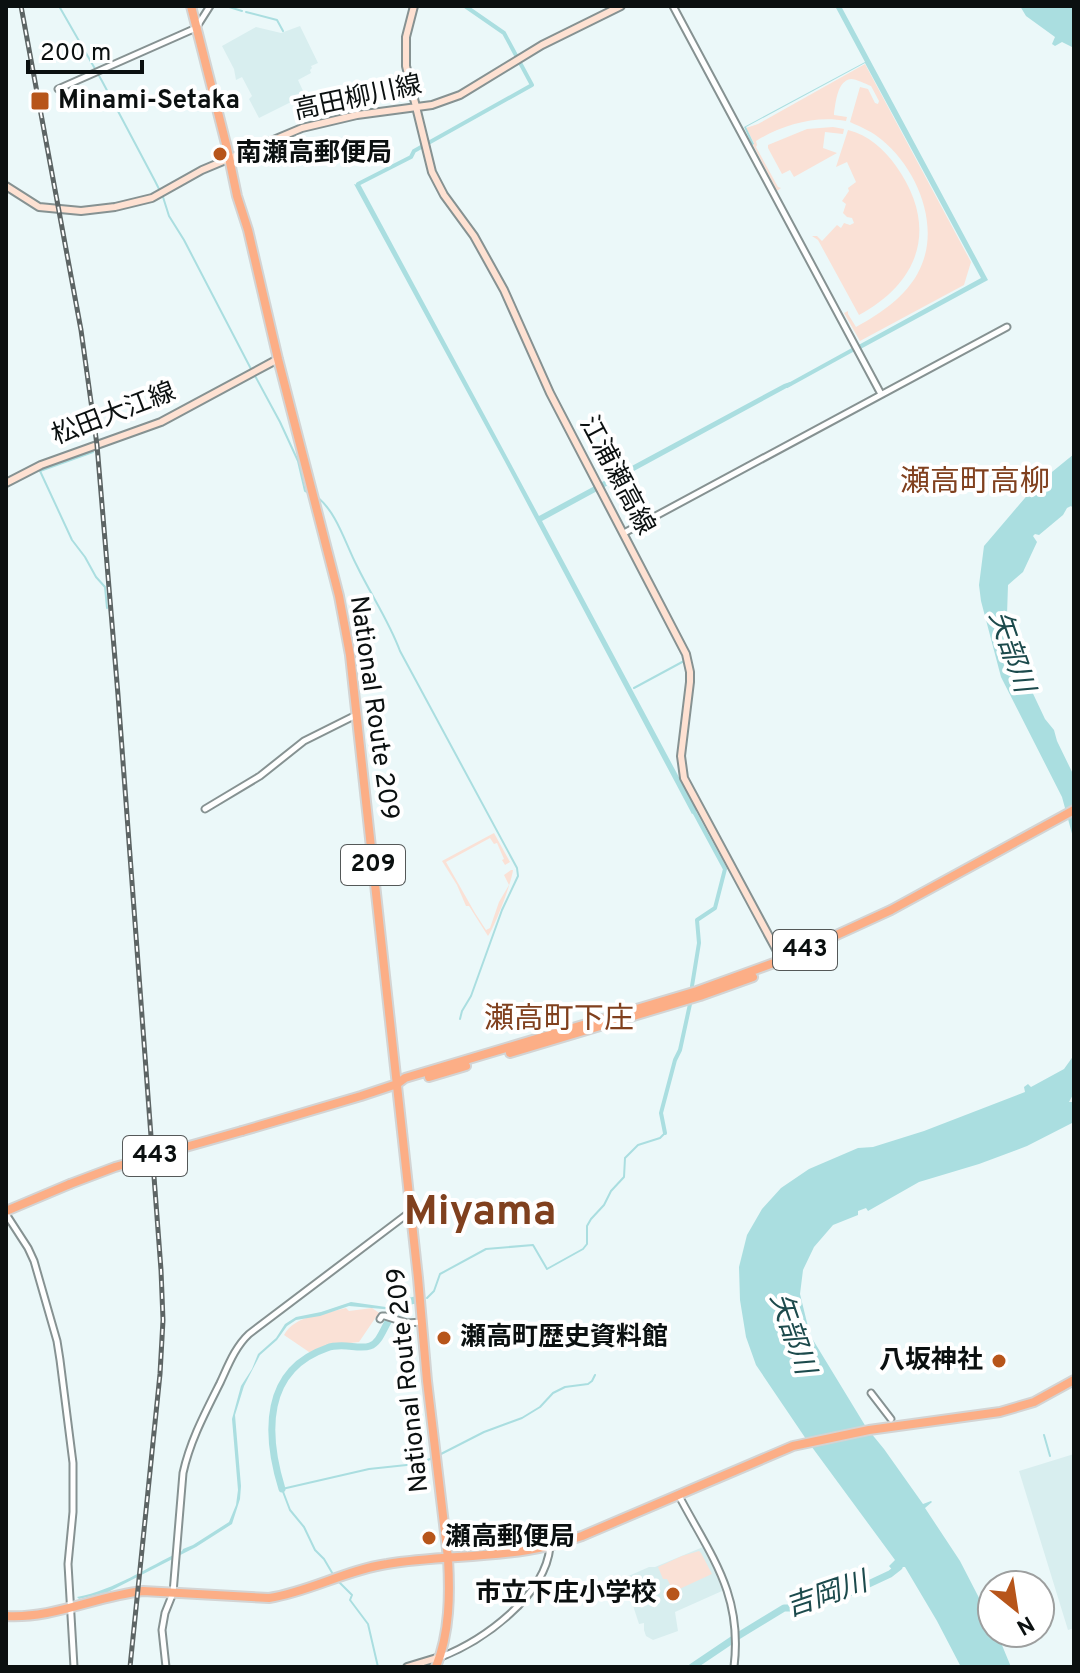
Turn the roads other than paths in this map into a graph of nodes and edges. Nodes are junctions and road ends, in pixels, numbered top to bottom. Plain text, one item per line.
1 (191, 6) edge
2 (210, 6) edge
3 (414, 6) edge
4 (621, 6) edge
5 (673, 6) edge
6 (196, 28) junction
7 (58, 89) dead end
8 (415, 108) junction
9 (229, 159) junction
10 (6, 186) edge
11 (1007, 327) dead end
12 (278, 359) junction
13 (881, 394) junction
14 (6, 483) edge
15 (624, 533) junction
16 (357, 714) junction
17 (205, 809) dead end
18 (1074, 813) edge
19 (783, 962) junction
20 (397, 1084) junction
21 (410, 1212) junction
22 (6, 1213) edge
23 (380, 1319) dead end
24 (423, 1322) junction
25 (1074, 1380) edge
26 (871, 1393) dead end
27 (893, 1423) junction
28 (678, 1494) junction
29 (550, 1546) junction
30 (448, 1558) junction
31 (173, 1593) junction
32 (70, 1607) junction
33 (6, 1616) edge
34 (440, 1657) junction
35 (74, 1667) edge
36 (166, 1667) edge
37 (407, 1667) edge
38 (436, 1667) edge
39 (734, 1667) edge

1 - 6 highway, National Route 209 / 209
2 - 6 street
3 - 8 main road, 江浦瀬高線
4 - 8 main road, 高田柳川線
5 - 13 street
6 - 7 street
6 - 9 highway, National Route 209 / 209
8 - 9 main road, 高田柳川線
8 - 15 main road, 江浦瀬高線
9 - 10 main road, 高田柳川線
9 - 12 highway, National Route 209 / 209
11 - 13 street
12 - 14 main road, 松田大江線
12 - 16 highway, National Route 209 / 209
13 - 15 street
15 - 19 main road, 江浦瀬高線
16 - 17 street
16 - 20 highway, National Route 209 / 209
18 - 19 highway, 443
19 - 20 highway, 443
20 - 21 highway, National Route 209 / 209
20 - 22 highway, 443, bridge
21 - 24 highway, National Route 209 / 209
21 - 31 street
22 - 32 street
23 - 24 street
24 - 30 highway, National Route 209 / 209
25 - 27 highway
26 - 27 street
27 - 28 highway
28 - 29 highway
28 - 39 street
29 - 30 highway
29 - 34 street
30 - 31 highway
30 - 34 highway, National Route 209 / 209
31 - 32 highway
31 - 36 street
32 - 33 highway
32 - 35 street
34 - 37 main road
34 - 38 highway, National Route 209 / 209

